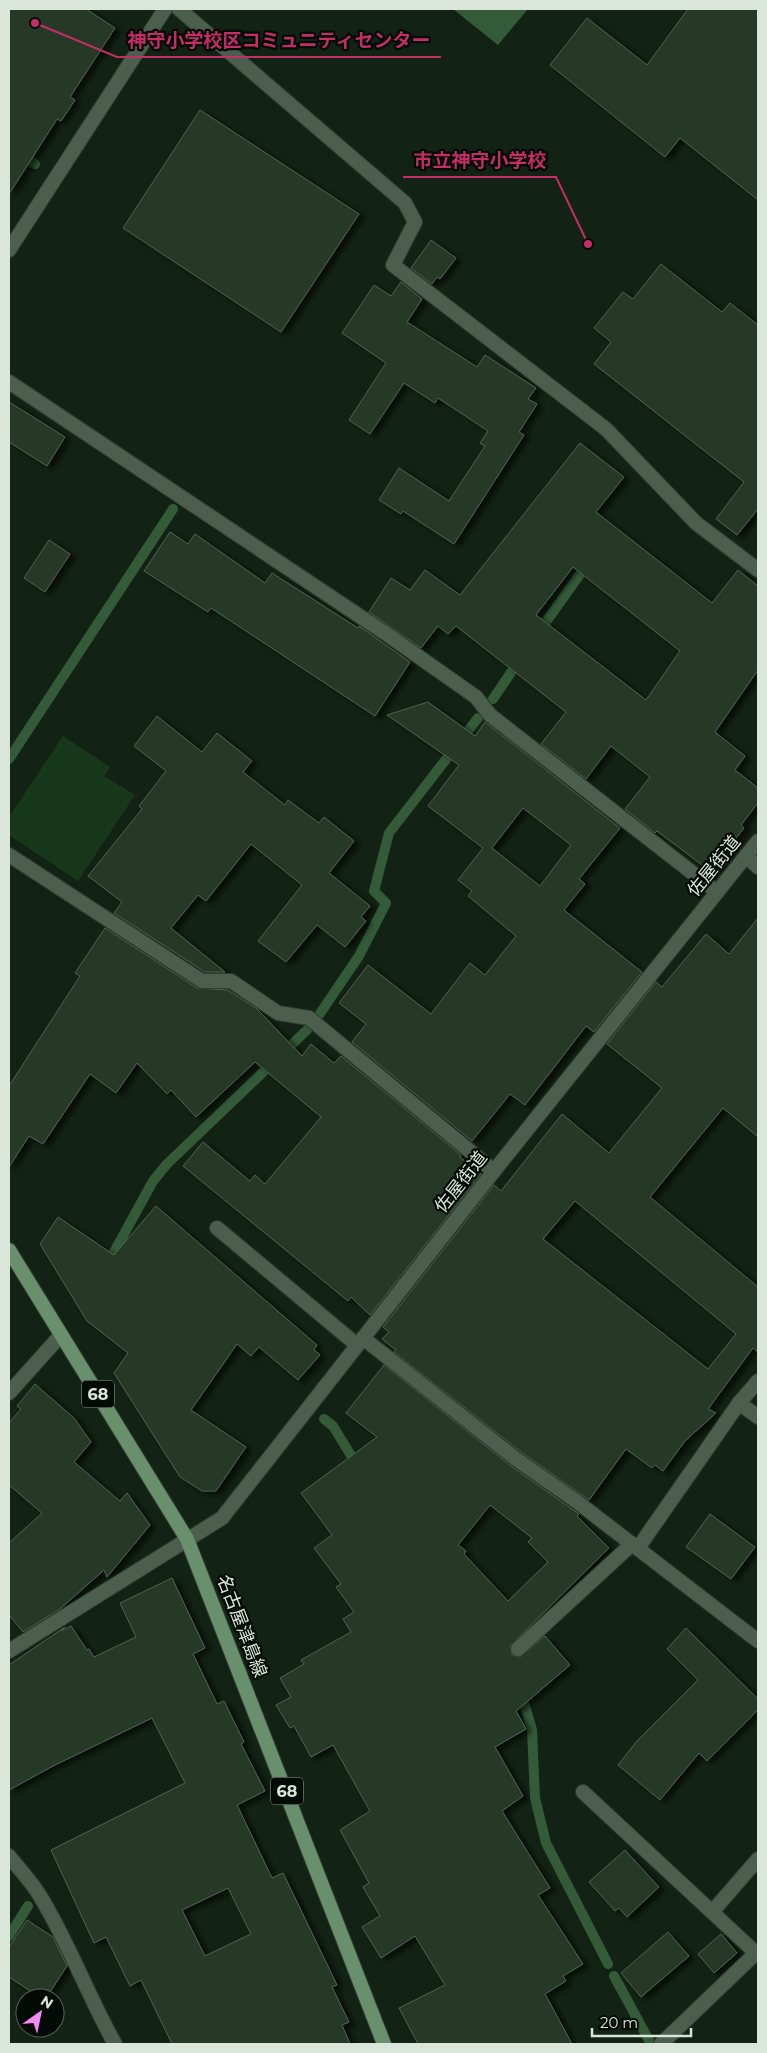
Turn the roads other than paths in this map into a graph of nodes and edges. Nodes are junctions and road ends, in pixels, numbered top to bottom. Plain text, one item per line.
1 (165, 9) edge
2 (179, 9) edge
3 (9, 250) edge
4 (9, 382) edge
5 (758, 570) edge
6 (758, 841) edge
7 (9, 855) edge
8 (746, 856) junction
9 (758, 867) edge
10 (717, 892) junction
11 (494, 1171) junction
12 (217, 1228) dead end
13 (9, 1250) edge
14 (61, 1335) junction
15 (360, 1342) junction
16 (758, 1381) edge
17 (9, 1393) edge
18 (739, 1403) junction
19 (758, 1417) edge
20 (187, 1539) junction
21 (635, 1546) junction
22 (758, 1641) edge
23 (518, 1649) dead end
24 (9, 1651) edge
25 (583, 1792) dead end
26 (9, 1856) edge
27 (758, 1858) edge
28 (712, 1912) junction
29 (757, 1954) edge
30 (115, 2044) edge
31 (384, 2044) edge
32 (661, 2044) edge

1 - 3 street
2 - 5 street
4 - 10 street
6 - 8 street, 佐屋街道
7 - 11 street
8 - 9 street
8 - 10 street, 佐屋街道
10 - 11 street, 佐屋街道
11 - 15 street, 佐屋街道
12 - 15 street
13 - 14 main road, 名古屋津島線 / 68
14 - 17 street
14 - 20 main road, 名古屋津島線 / 68
15 - 20 street, 佐屋街道
15 - 21 street
16 - 18 street
18 - 19 street
18 - 21 street
20 - 24 street, 佐屋街道
20 - 31 main road, 名古屋津島線 / 68
21 - 22 street
21 - 23 street
25 - 28 street
26 - 30 street
27 - 28 street
28 - 29 street
29 - 32 street

